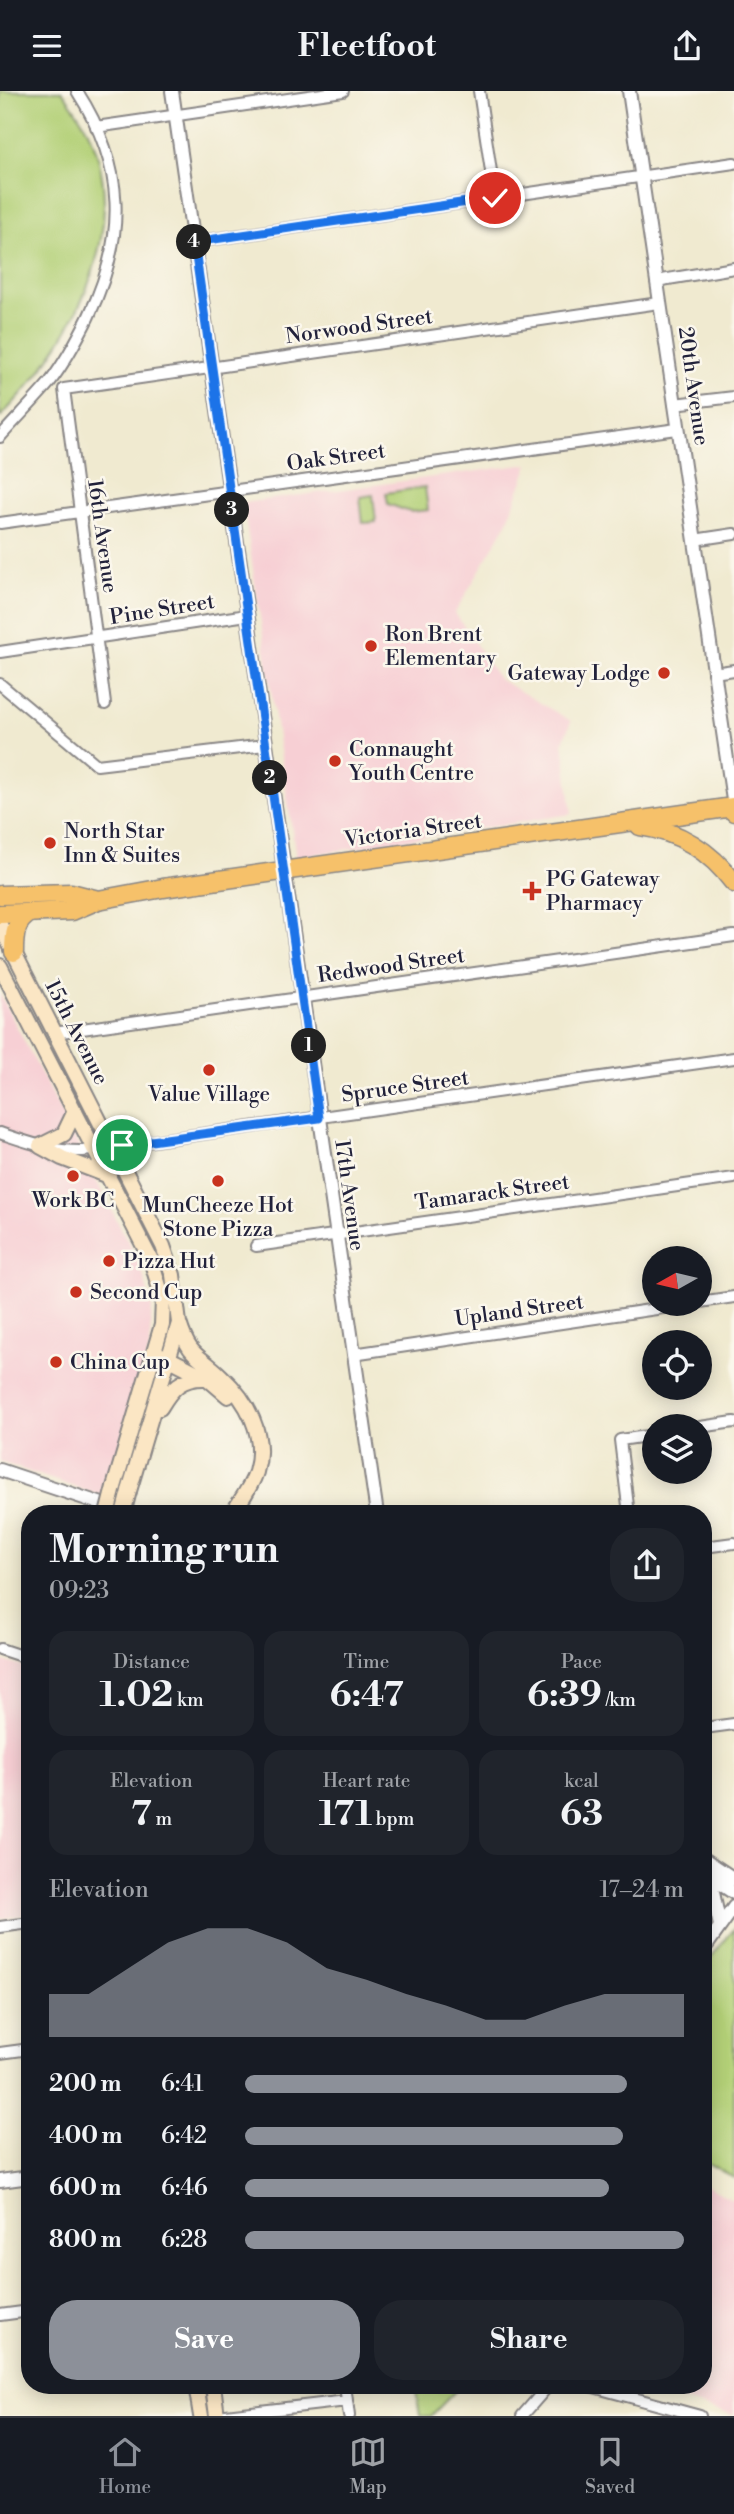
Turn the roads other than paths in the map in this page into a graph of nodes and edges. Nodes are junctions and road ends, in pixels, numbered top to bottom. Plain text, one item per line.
1 (77, 91) edge
2 (172, 91) edge
3 (344, 91) edge
4 (479, 91) edge
5 (629, 91) edge
6 (175, 115) junction
7 (96, 127) junction
8 (734, 163) edge
9 (641, 176) junction
10 (495, 198) junction
11 (194, 242) junction
12 (734, 268) edge
13 (656, 281) junction
14 (659, 303) junction
15 (212, 367) junction
16 (50, 381) junction
17 (64, 389) junction
18 (734, 397) edge
19 (674, 404) junction
20 (677, 429) junction
21 (0, 437) edge
22 (230, 491) junction
23 (80, 512) junction
24 (0, 523) edge
25 (734, 534) edge
26 (694, 540) junction
27 (247, 615) junction
28 (97, 638) junction
29 (0, 652) edge
30 (734, 670) edge
31 (713, 673) junction
32 (0, 684) edge
33 (105, 704) dead end
34 (265, 745) junction
35 (734, 809) edge
36 (623, 823) junction
37 (284, 871) junction
38 (734, 883) edge
39 (0, 895) edge
40 (97, 899) junction
41 (30, 913) junction
42 (0, 914) edge
43 (0, 925) edge
44 (734, 936) edge
45 (14, 952) junction
46 (0, 966) edge
47 (302, 997) junction
48 (54, 1033) junction
49 (734, 1058) edge
50 (75, 1111) junction
51 (319, 1118) junction
52 (0, 1133) edge
53 (40, 1146) junction
54 (111, 1146) junction
55 (95, 1149) junction
56 (108, 1176) junction
57 (734, 1178) edge
58 (336, 1234) junction
59 (256, 1246) dead end
60 (734, 1297) edge
61 (712, 1300) edge
62 (642, 1311) edge
63 (179, 1323) junction
64 (155, 1351) junction
65 (353, 1354) junction
66 (170, 1359) junction
67 (207, 1378) junction
68 (734, 1422) edge
69 (712, 1425) edge
70 (148, 1431) junction
71 (642, 1437) edge
72 (0, 1470) edge
73 (105, 1505) edge
74 (109, 1505) edge
75 (125, 1505) edge
76 (229, 1505) edge
77 (232, 1505) edge
78 (376, 1505) edge
79 (628, 1505) edge
80 (734, 1543) edge
81 (712, 1547) edge
82 (0, 1649) edge
83 (21, 1656) edge
84 (734, 1724) edge
85 (712, 1727) edge
86 (712, 1864) edge
87 (712, 1878) edge
88 (734, 1879) edge
89 (734, 1893) edge
90 (712, 1895) edge
91 (734, 1907) edge
92 (734, 1919) edge
93 (21, 1924) edge
94 (720, 1926) junction
95 (0, 1927) edge
96 (712, 1938) edge
97 (21, 2050) edge
98 (0, 2053) edge
99 (21, 2178) edge
100 (0, 2181) edge
101 (21, 2312) edge
102 (0, 2315) edge
103 (197, 2394) edge
104 (214, 2394) edge
105 (346, 2394) edge
106 (540, 2394) edge
107 (620, 2394) edge
108 (347, 2401) junction
109 (654, 2403) junction
110 (201, 2416) edge
111 (217, 2416) edge
112 (349, 2416) edge
113 (522, 2416) edge
114 (650, 2416) edge
115 (700, 2416) edge

1 - 7 street
2 - 6 street, 17th Avenue
3 - 6 street
4 - 10 street
5 - 9 street, 20th Avenue
6 - 7 street
6 - 11 street, 17th Avenue
7 - 16 street
8 - 9 street
9 - 10 street
9 - 13 street, 20th Avenue
10 - 11 street
11 - 15 street, 17th Avenue
12 - 13 street
13 - 14 street, 20th Avenue
14 - 15 street, Norwood Street
14 - 19 street, 20th Avenue
15 - 17 street, Norwood Street
15 - 22 street, 17th Avenue
16 - 17 street
16 - 21 street
17 - 23 street, 16th Avenue
18 - 19 street
19 - 20 street, 20th Avenue
20 - 22 street, Oak Street
20 - 26 street, 20th Avenue
22 - 23 street, Oak Street
22 - 27 street, 17th Avenue
23 - 24 street, Oak Street
23 - 28 street, 16th Avenue
25 - 26 street
26 - 31 street, 20th Avenue
27 - 28 street, Pine Street
27 - 34 street, 17th Avenue
28 - 29 street, Pine Street
28 - 33 street, 16th Avenue
30 - 31 street
31 - 35 street, 20th Avenue
32 - 34 street
34 - 37 street, 17th Avenue
35 - 36 highway, Victoria Street
36 - 37 highway, Victoria Street
36 - 38 highway
37 - 40 highway, Victoria Street
37 - 47 street, 17th Avenue
39 - 40 highway, Victoria Street
40 - 41 highway, Victoria Street
41 - 42 highway, Victoria Street
41 - 45 highway
43 - 45 main road, 15th Avenue
44 - 47 street, Redwood Street
45 - 48 main road, 15th Avenue
46 - 50 main road, 15th Avenue
47 - 48 street, Redwood Street
47 - 51 street, 17th Avenue
48 - 54 main road, 15th Avenue
49 - 51 street, Spruce Street
50 - 53 main road
50 - 55 main road, 15th Avenue
51 - 54 street, Spruce Street
51 - 58 street, 17th Avenue
52 - 53 street, Spruce Street
53 - 55 street, Spruce Street
53 - 56 main road
54 - 55 street, Spruce Street
54 - 63 main road, 15th Avenue
55 - 56 main road, 15th Avenue
56 - 64 main road, 15th Avenue
57 - 58 street, Tamarack Street
58 - 59 street, Tamarack Street
58 - 65 street, 17th Avenue
60 - 61 street
62 - 65 street, Upland Street
63 - 66 main road, 15th Avenue
63 - 77 main road
64 - 66 main road
64 - 74 main road, 15th Avenue, bridge
65 - 78 street, 17th Avenue
66 - 67 main road
66 - 70 main road, 15th Avenue
67 - 70 main road
67 - 76 main road
68 - 69 street
70 - 75 main road, 15th Avenue, bridge
71 - 79 street
72 - 73 street
80 - 81 street
82 - 83 street
84 - 85 street
86 - 88 street
87 - 89 street
90 - 94 street
91 - 94 street
92 - 94 street
93 - 95 street
94 - 96 street
97 - 98 street
99 - 100 street
101 - 102 street
103 - 110 main road
104 - 111 main road
105 - 108 street
106 - 113 street
107 - 109 street
108 - 111 street
108 - 112 street
109 - 114 street
109 - 115 street

